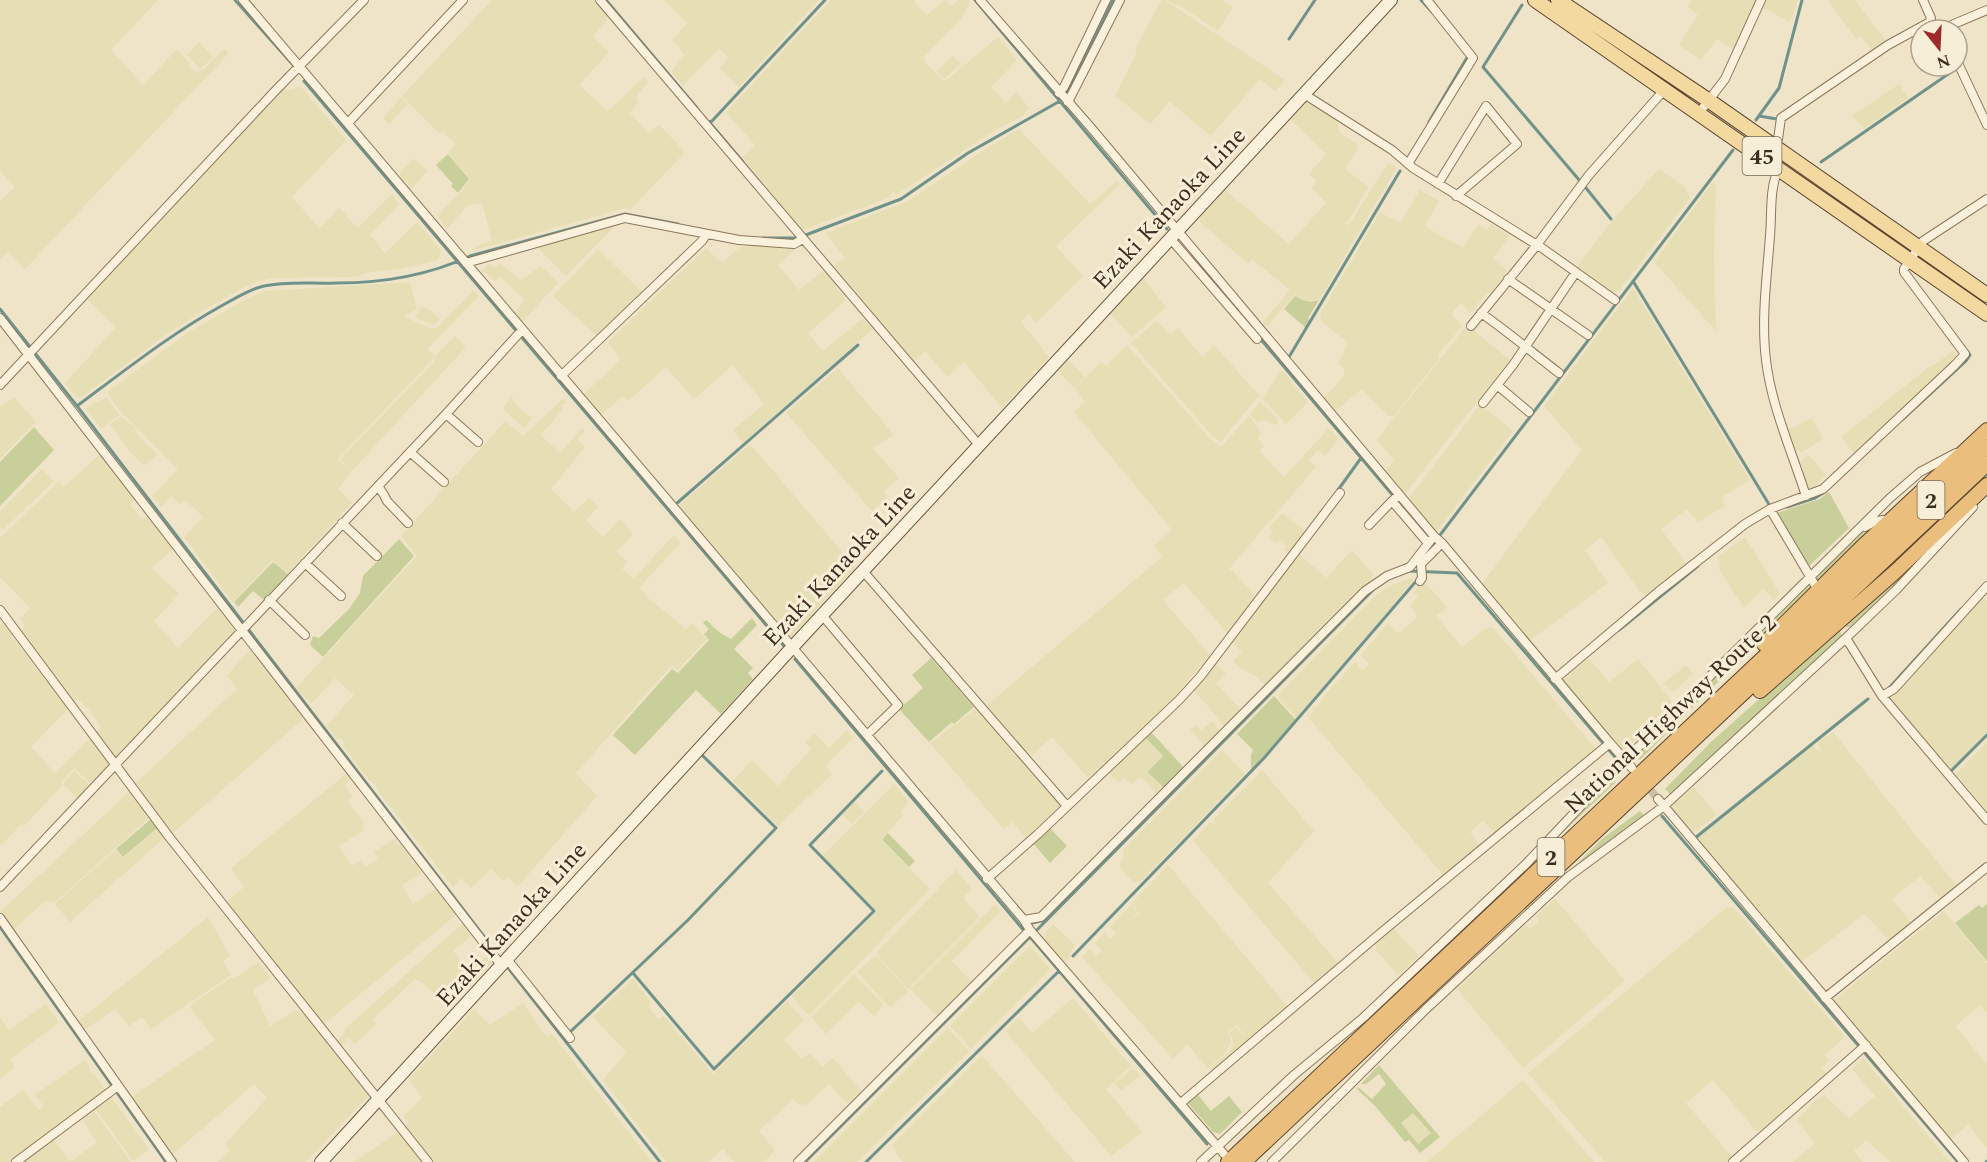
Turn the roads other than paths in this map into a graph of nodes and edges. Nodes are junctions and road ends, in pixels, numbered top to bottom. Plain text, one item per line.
1 (243, 0) edge
2 (364, 0) edge
3 (463, 0) edge
4 (600, 0) edge
5 (980, 0) edge
6 (1106, 0) edge
7 (1120, 0) edge
8 (1391, 0) edge
9 (1427, 0) edge
10 (1535, 0) edge
11 (1558, 0) edge
12 (1761, 0) edge
13 (1923, 0) edge
14 (1987, 10) edge
15 (1931, 18) edge
16 (1969, 18) edge
17 (1909, 34) edge
18 (301, 67) junction
19 (1965, 78) edge
20 (1665, 89) junction
21 (1304, 94) junction
22 (1064, 98) junction
23 (1708, 100) junction
24 (1700, 113) junction
25 (348, 123) junction
26 (1987, 125) edge
27 (1773, 145) junction
28 (1408, 164) junction
29 (1779, 168) junction
30 (1438, 184) junction
31 (1456, 195) junction
32 (1987, 199) edge
33 (1173, 234) junction
34 (706, 235) junction
35 (802, 237) junction
36 (1536, 246) junction
37 (1918, 248) junction
38 (464, 260) junction
39 (1909, 261) junction
40 (1576, 272) junction
41 (1508, 279) junction
42 (1987, 295) edge
43 (1615, 300) dead end
44 (1551, 309) junction
45 (1481, 313) junction
46 (1987, 314) edge
47 (0, 318) edge
48 (1471, 326) dead end
49 (520, 332) junction
50 (1588, 335) dead end
51 (1257, 339) dead end
52 (1525, 346) junction
53 (31, 352) junction
54 (1560, 373) dead end
55 (561, 376) junction
56 (1497, 385) junction
57 (0, 386) edge
58 (1483, 402) dead end
59 (1529, 412) dead end
60 (446, 414) junction
61 (1987, 430) edge
62 (478, 442) dead end
63 (979, 444) junction
64 (1981, 444) edge
65 (410, 452) junction
66 (1987, 464) edge
67 (444, 483) dead end
68 (1987, 485) edge
69 (378, 486) junction
70 (1987, 491) edge
71 (1340, 494) dead end
72 (1806, 496) junction
73 (1395, 498) junction
74 (1770, 509) junction
75 (1892, 519) junction
76 (342, 523) junction
77 (408, 523) dead end
78 (1369, 525) dead end
79 (1434, 539) junction
80 (377, 556) dead end
81 (1879, 557) junction
82 (1828, 558) junction
83 (304, 563) junction
84 (863, 571) junction
85 (1421, 574) dead end
86 (1810, 576) junction
87 (1815, 585) dead end
88 (1987, 586) edge
89 (341, 596) dead end
90 (269, 600) junction
91 (0, 610) edge
92 (822, 615) junction
93 (1841, 626) dead end
94 (244, 627) junction
95 (305, 635) dead end
96 (1847, 637) junction
97 (793, 647) junction
98 (1555, 679) junction
99 (1882, 696) junction
100 (1718, 719) junction
101 (867, 735) junction
102 (1608, 746) junction
103 (1625, 760) junction
104 (115, 765) junction
105 (1632, 768) dead end
106 (1612, 800) junction
107 (1661, 802) junction
108 (1067, 806) junction
109 (1987, 820) edge
110 (1987, 867) edge
111 (987, 879) junction
112 (0, 887) edge
113 (0, 918) edge
114 (1028, 929) junction
115 (504, 962) junction
116 (1825, 998) junction
117 (570, 1038) dead end
118 (1863, 1047) junction
119 (115, 1088) junction
120 (378, 1101) junction
121 (1181, 1103) junction
122 (1218, 1146) junction
123 (1226, 1158) edge
124 (16, 1162) edge
125 (172, 1162) edge
126 (321, 1162) edge
127 (428, 1162) edge
128 (798, 1162) edge
129 (1201, 1162) edge
130 (1245, 1162) edge
131 (1272, 1162) edge
132 (1733, 1162) edge
133 (1964, 1162) edge

1 - 18 street
2 - 18 street
3 - 25 street
4 - 35 street
5 - 22 street
6 - 22 street
7 - 22 street
8 - 21 main road, Ezaki Kanaoka Line
9 - 28 street
10 - 20 main road, 45
11 - 23 main road, 45
12 - 23 street
13 - 15 street
14 - 16 street
17 - 27 street
18 - 25 street
18 - 53 street
19 - 26 street
20 - 24 main road, 45
20 - 36 street
21 - 28 street
21 - 33 main road, Ezaki Kanaoka Line
22 - 33 street
23 - 24 street
23 - 27 main road, 45
24 - 29 main road, 45
25 - 38 street
27 - 37 main road, 45
28 - 30 street
29 - 39 main road, 45
29 - 72 street
30 - 31 street
30 - 31 street
31 - 36 street
32 - 37 street
33 - 51 street
33 - 63 main road, Ezaki Kanaoka Line
33 - 73 street
34 - 35 street
34 - 38 street
34 - 55 street
35 - 63 street
36 - 40 street
36 - 41 street
37 - 39 street
37 - 42 main road, 45
38 - 49 street
39 - 46 main road, 45
39 - 72 street
40 - 43 street
40 - 44 street
41 - 44 street
41 - 45 street
44 - 50 street
44 - 52 street
45 - 48 street
45 - 52 street
47 - 53 street
49 - 55 street
49 - 60 street
52 - 54 street
52 - 56 street
53 - 57 street
53 - 94 street
55 - 97 street
56 - 58 street
56 - 59 street
60 - 62 street
60 - 65 street
61 - 64 highway
63 - 84 main road, Ezaki Kanaoka Line
64 - 75 highway
64 - 81 highway, National Highway Route 2 / 2
64 - 82 street
65 - 67 street
65 - 69 street
66 - 81 highway, National Highway Route 2 / 2
68 - 100 highway
69 - 76 street
69 - 77 street
70 - 96 street
71 - 108 street
72 - 74 street
73 - 78 street
73 - 79 street
74 - 86 street
74 - 98 street
75 - 82 street
75 - 106 highway
76 - 80 street
76 - 83 street
79 - 85 street
79 - 98 street
79 - 114 street
81 - 100 highway, National Highway Route 2 / 2
81 - 106 highway, National Highway Route 2 / 2
82 - 86 street
83 - 89 street
83 - 90 street
84 - 92 main road, Ezaki Kanaoka Line
84 - 108 street
86 - 87 street
86 - 103 street
88 - 99 street
90 - 94 street
90 - 95 street
91 - 104 street
92 - 97 main road, Ezaki Kanaoka Line
92 - 101 street
93 - 96 street
94 - 104 street
94 - 115 street
96 - 99 street
96 - 107 street
97 - 101 street
97 - 115 main road, Ezaki Kanaoka Line
98 - 102 street
99 - 109 street
100 - 130 highway, National Highway Route 2 / 2
101 - 111 street
102 - 103 street
102 - 121 street
103 - 105 street
103 - 122 street
104 - 112 street
104 - 120 street
106 - 123 highway, National Highway Route 2 / 2
107 - 116 street
107 - 131 street
108 - 111 street
110 - 116 street
111 - 114 street
113 - 119 street
114 - 121 street
114 - 128 street
115 - 117 street
115 - 120 main road, Ezaki Kanaoka Line
116 - 118 street
118 - 132 street
118 - 133 street
119 - 124 street
119 - 125 street
120 - 126 main road, Ezaki Kanaoka Line
120 - 127 street
121 - 122 street
122 - 123 street
122 - 129 street

